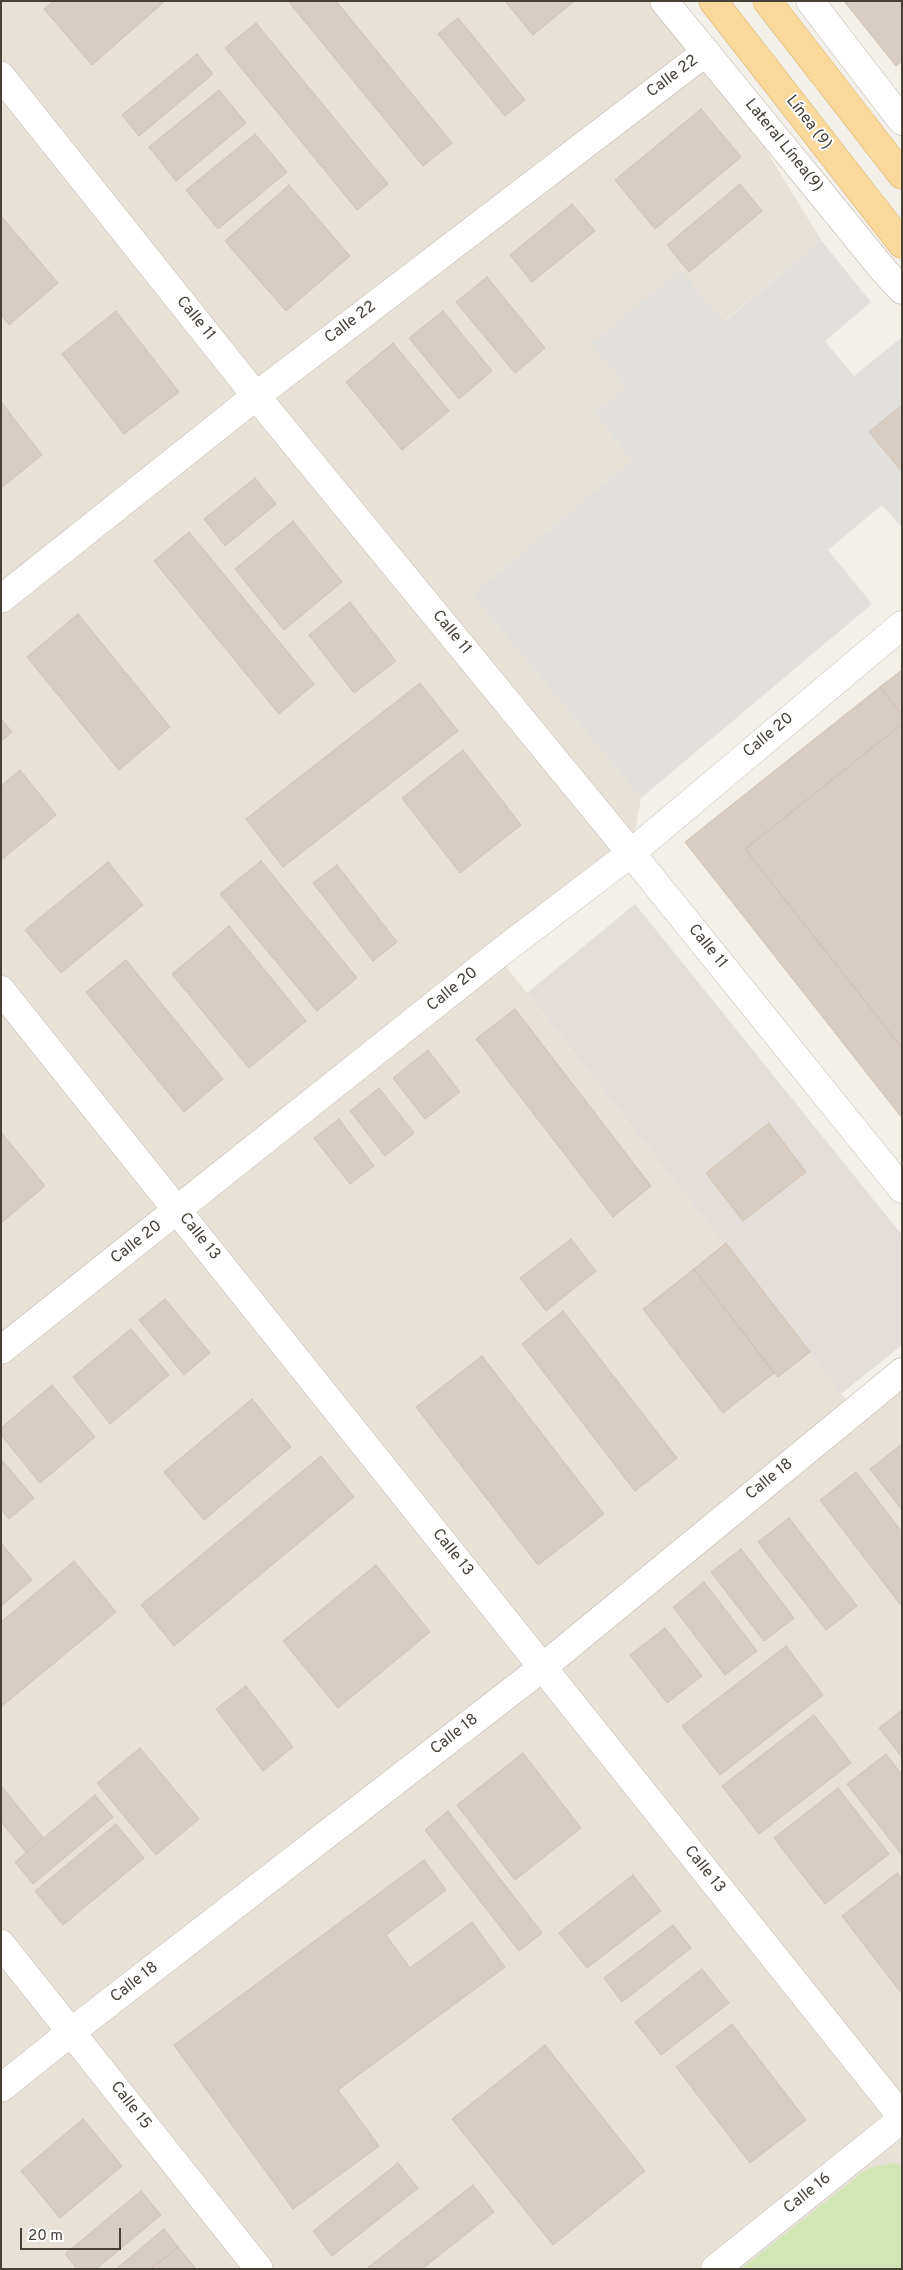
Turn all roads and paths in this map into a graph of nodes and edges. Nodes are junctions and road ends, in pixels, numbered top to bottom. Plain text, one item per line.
1 (664, 1) edge
2 (713, 1) edge
3 (767, 1) edge
4 (810, 1) edge
5 (706, 52) junction
6 (1, 76) edge
7 (902, 121) edge
8 (902, 175) edge
9 (902, 244) edge
10 (902, 290) edge
11 (256, 396) junction
12 (1, 599) edge
13 (902, 625) edge
14 (631, 853) junction
15 (1, 990) edge
16 (902, 1189) edge
17 (178, 1210) junction
18 (1, 1350) edge
19 (902, 1372) edge
20 (543, 1667) junction
21 (1, 1944) edge
22 (71, 2032) junction
23 (1, 2088) edge
24 (902, 2118) edge
25 (259, 2269) edge
26 (715, 2269) edge

1 - 5 street, Lateral Línea(9)
2 - 9 main road, Línea (9)
3 - 8 main road
4 - 7 street
5 - 10 street, Lateral Línea(9)
5 - 11 street, Calle 22
6 - 11 street, Calle 11
11 - 12 street, Calle 22
11 - 14 street, Calle 11
13 - 14 street, Calle 20
14 - 16 street, Calle 11
14 - 17 street, Calle 20
15 - 17 street, Calle 13
17 - 18 street, Calle 20
17 - 20 street, Calle 13
19 - 20 street, Calle 18
20 - 22 street, Calle 18
20 - 24 street, Calle 13
21 - 22 street, Calle 15
22 - 23 street, Calle 18
22 - 25 street, Calle 15
24 - 26 street, Calle 16

